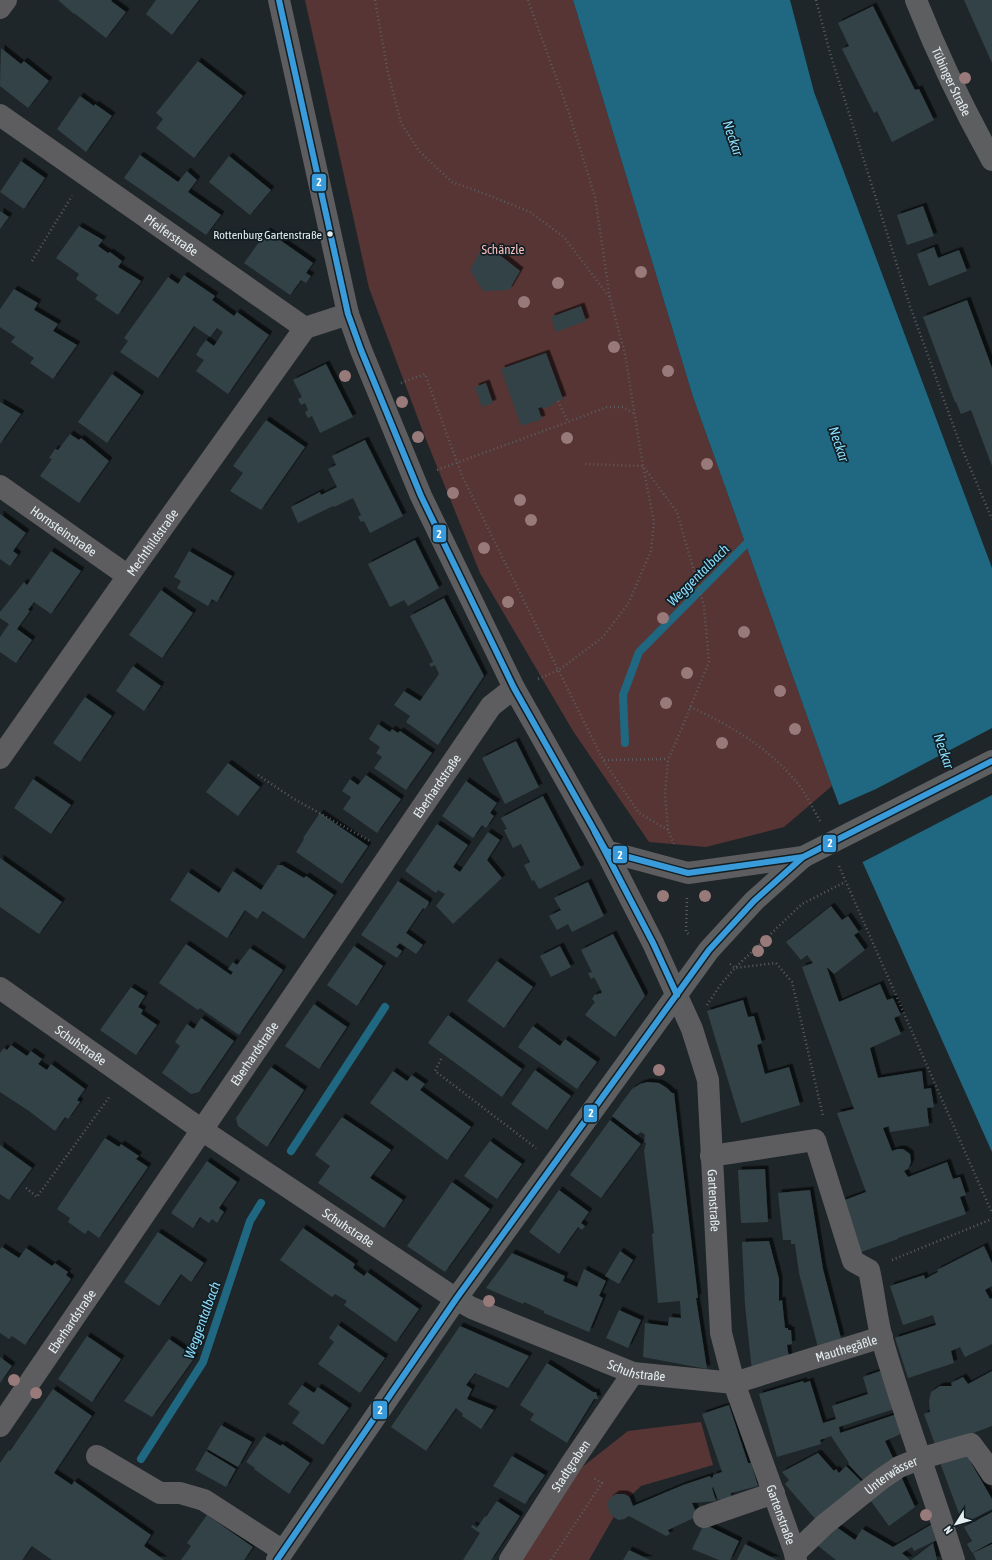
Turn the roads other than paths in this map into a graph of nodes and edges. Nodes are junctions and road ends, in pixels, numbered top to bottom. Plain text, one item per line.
1 (6, 0) edge
2 (280, 0) edge
3 (916, 0) edge
4 (0, 8) edge
5 (0, 115) edge
6 (992, 160) edge
7 (348, 314) junction
8 (306, 328) junction
9 (0, 486) edge
10 (128, 576) junction
11 (514, 688) junction
12 (1, 753) edge
13 (992, 760) edge
14 (606, 851) junction
15 (808, 855) junction
16 (0, 988) edge
17 (677, 995) junction
18 (202, 1130) junction
19 (711, 1156) junction
20 (456, 1299) junction
21 (882, 1337) junction
22 (633, 1373) junction
23 (734, 1383) junction
24 (0, 1426) edge
25 (97, 1456) dead end
26 (919, 1459) junction
27 (992, 1474) edge
28 (774, 1493) junction
29 (704, 1517) dead end
30 (280, 1555) edge
31 (796, 1556) edge
32 (510, 1560) edge
33 (954, 1560) edge

1 - 4 street
2 - 7 street, Gartenstraße
3 - 6 main road, Tübinger Straße
5 - 8 street, Pfeiferstraße
7 - 8 street
7 - 11 street, Gartenstraße
8 - 10 street, Mechthildstraße
9 - 10 street, Hornsteinstraße
10 - 12 street, Mechthildstraße
11 - 14 street, Gartenstraße
11 - 18 street, Eberhardstraße
13 - 15 main road
14 - 15 street
14 - 17 street, Gartenstraße
15 - 17 main road
16 - 18 street, Schuhstraße
17 - 19 street, Gartenstraße
17 - 20 main road
18 - 20 street, Schuhstraße
18 - 24 street, Eberhardstraße
19 - 21 street
19 - 23 street, Gartenstraße
20 - 22 street, Schuhstraße
20 - 30 main road
21 - 23 street, Mauthegäßle
21 - 26 street, Mauthegäßle
22 - 23 street, Schuhstraße
22 - 32 street, Stadtgraben
23 - 28 street, Gartenstraße
25 - 30 street
26 - 27 street, Unterwässer
26 - 31 street, Unterwässer
26 - 33 street, Mauthegäßle
28 - 29 street
28 - 31 street, Gartenstraße

